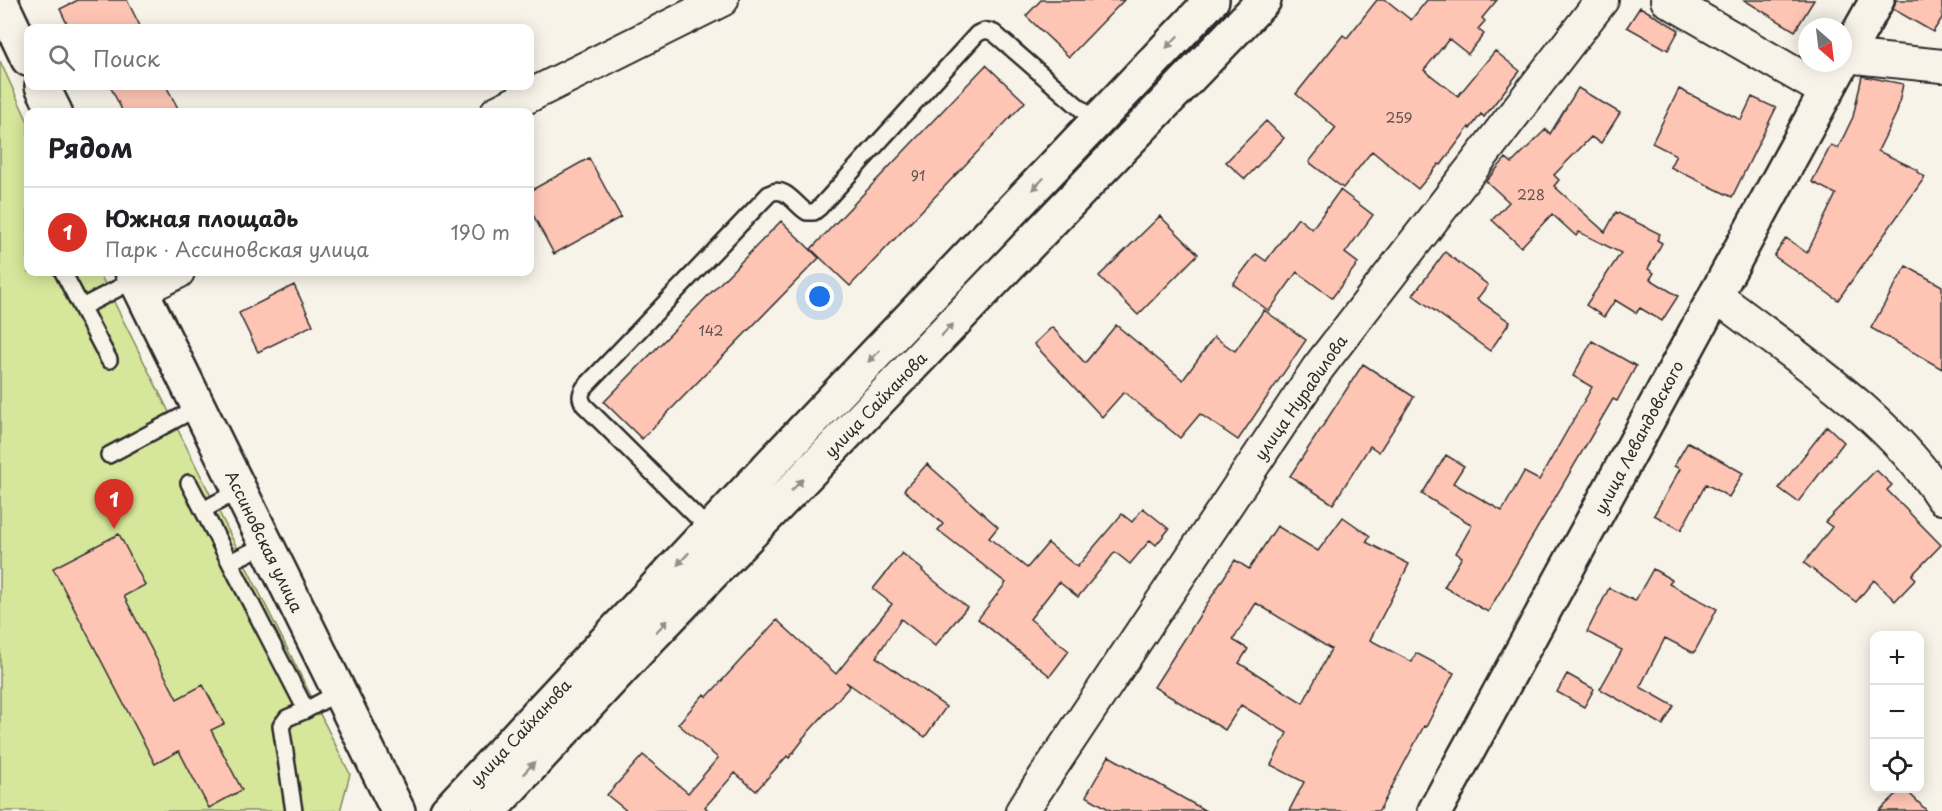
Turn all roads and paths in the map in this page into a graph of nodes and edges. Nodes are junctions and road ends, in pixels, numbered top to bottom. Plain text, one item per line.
1 (0, 0) edge
2 (722, 0) edge
3 (1212, 0) edge
4 (1264, 0) edge
5 (1602, 0) edge
6 (1667, 0) edge
7 (1877, 0) edge
8 (1852, 45) edge
9 (24, 51) edge
10 (1852, 60) edge
11 (1942, 66) edge
12 (1838, 72) edge
13 (44, 90) edge
14 (1827, 92) junction
15 (53, 108) edge
16 (505, 108) edge
17 (1096, 122) junction
18 (65, 276) edge
19 (158, 276) edge
20 (137, 280) edge
21 (1715, 295) junction
22 (82, 307) junction
23 (109, 360) dead end
24 (199, 407) junction
25 (109, 455) dead end
26 (189, 483) dead end
27 (1939, 484) edge
28 (240, 490) junction
29 (203, 510) junction
30 (710, 530) junction
31 (267, 544) junction
32 (230, 562) junction
33 (339, 692) junction
34 (306, 710) junction
35 (450, 810) edge
36 (294, 811) edge
37 (398, 811) edge
38 (489, 811) edge
39 (1022, 811) edge
40 (1435, 811) edge

1 - 9 main road
2 - 16 street
3 -> 17 main road, улица Сайханова
38 -> 4 main road, улица Сайханова
5 - 39 street, улица Нурадилова
6 - 14 street
7 - 8 main road, улица Левандовского
10 - 11 street
12 - 14 main road, улица Левандовского
13 - 15 main road
14 - 21 main road, улица Левандовского
17 -> 30 main road, улица Сайханова
17 - 30 lane
18 - 22 lane
19 - 20 street
20 - 22 lane
20 - 24 main road, Ассиновская улица
21 - 27 street
21 - 40 main road, улица Левандовского
22 - 23 lane
24 - 25 lane
24 - 28 main road, Ассиновская улица
26 - 29 lane
28 - 29 lane
28 - 31 main road, Ассиновская улица
29 - 32 lane
30 -> 35 main road, улица Сайханова
31 - 32 lane
31 - 33 main road, Ассиновская улица
32 - 34 lane
33 - 34 lane
33 - 37 main road, Ассиновская улица
34 - 36 lane

